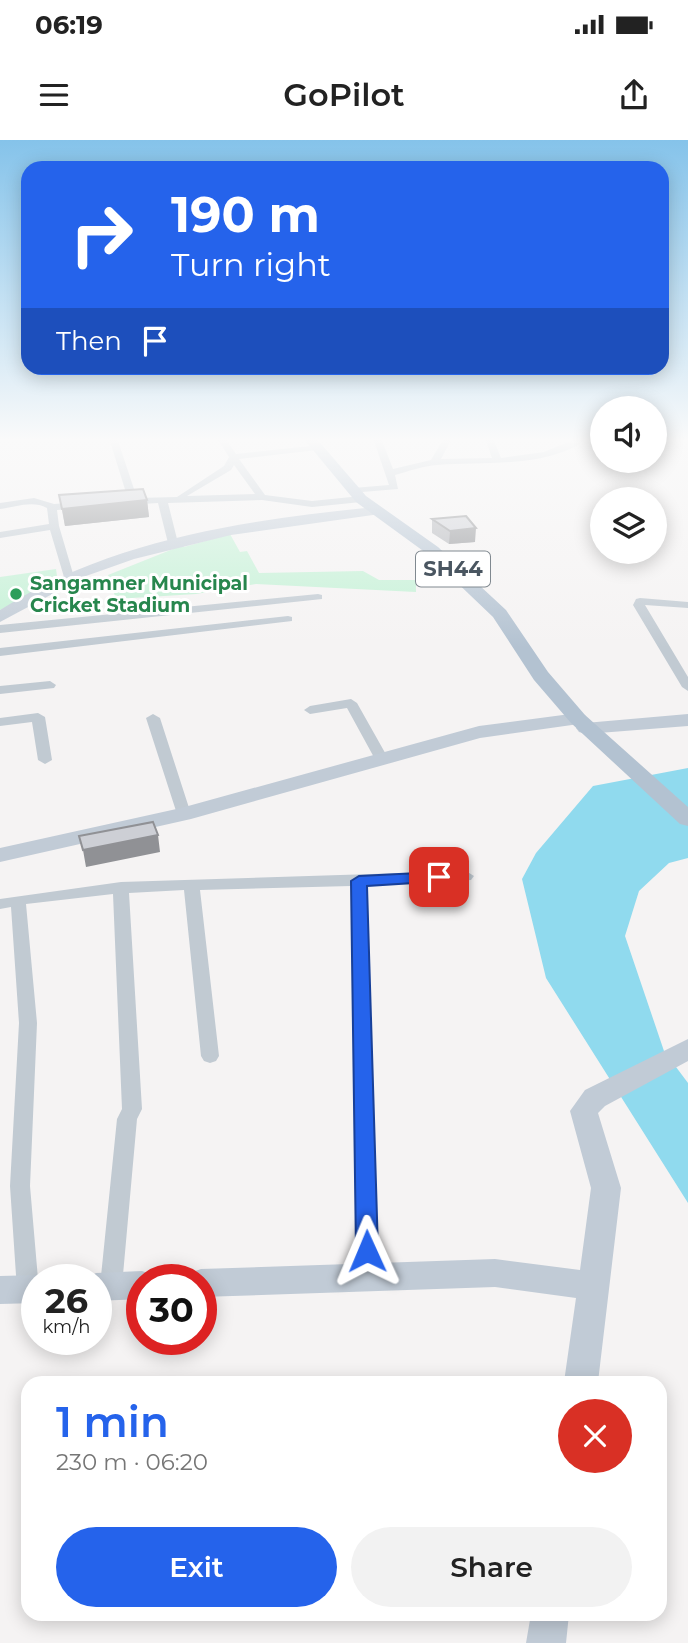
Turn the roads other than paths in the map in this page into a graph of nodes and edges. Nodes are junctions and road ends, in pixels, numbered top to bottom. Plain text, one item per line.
1 (52, 508) edge
2 (164, 508) edge
3 (372, 508) edge
4 (375, 511) junction
5 (54, 527) junction
6 (0, 535) edge
7 (173, 543) junction
8 (69, 577) junction
9 (318, 597) dead end
10 (688, 605) edge
11 (0, 617) edge
12 (288, 619) dead end
13 (0, 629) edge
14 (0, 652) edge
15 (50, 685) dead end
16 (688, 687) edge
17 (0, 690) edge
18 (310, 710) dead end
19 (153, 718) dead end
20 (688, 720) edge
21 (0, 722) edge
22 (582, 724) junction
23 (380, 758) junction
24 (45, 760) dead end
25 (184, 814) junction
26 (688, 819) edge
27 (0, 855) edge
28 (466, 876) dead end
29 (359, 881) junction
30 (191, 883) junction
31 (121, 887) junction
32 (9, 902) edge
33 (688, 1049) edge
34 (210, 1056) dead end
35 (22, 1264) edge
36 (367, 1277) junction
37 (217, 1282) edge
38 (116, 1286) edge
39 (594, 1286) junction
40 (582, 1376) edge
41 (549, 1621) edge
42 (546, 1643) edge

1 - 5 street
2 - 7 street
3 - 4 main road, SH44
4 - 7 street
4 - 22 main road, SH44
5 - 6 street
5 - 8 street
7 - 8 street
8 - 11 street
9 - 13 street
10 - 16 street
12 - 14 street
15 - 17 street
18 - 23 street
19 - 25 street
20 - 22 street
21 - 24 street
22 - 23 street
22 - 26 main road, SH44
23 - 25 street
25 - 27 street
28 - 29 street
29 - 30 street
29 - 36 street
30 - 31 street
30 - 34 street
31 - 32 street
31 - 38 street
32 - 35 street
33 - 39 street
36 - 37 street
36 - 39 street
39 - 40 street
41 - 42 street

